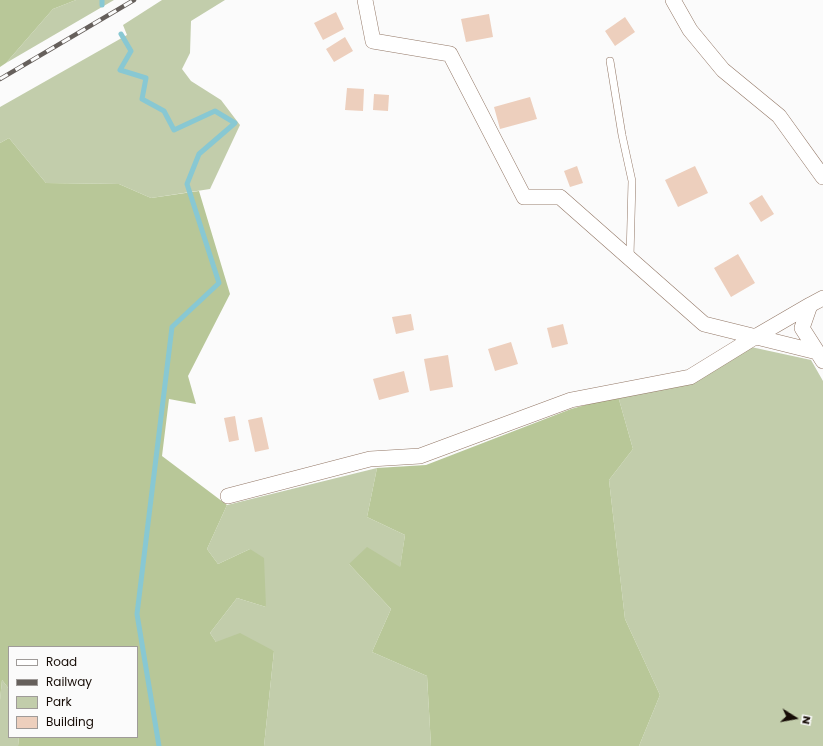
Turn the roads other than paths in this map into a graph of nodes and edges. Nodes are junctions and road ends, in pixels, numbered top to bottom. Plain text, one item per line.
1 (365, 0) edge
2 (673, 0) edge
3 (610, 61) dead end
4 (823, 177) edge
5 (630, 260) junction
6 (823, 298) edge
7 (810, 306) junction
8 (755, 337) junction
9 (820, 356) edge
10 (228, 496) dead end

1 - 5 street
2 - 4 street
3 - 5 lane
5 - 8 street
6 - 7 street
7 - 8 street
7 - 9 street
8 - 9 street
8 - 10 street

